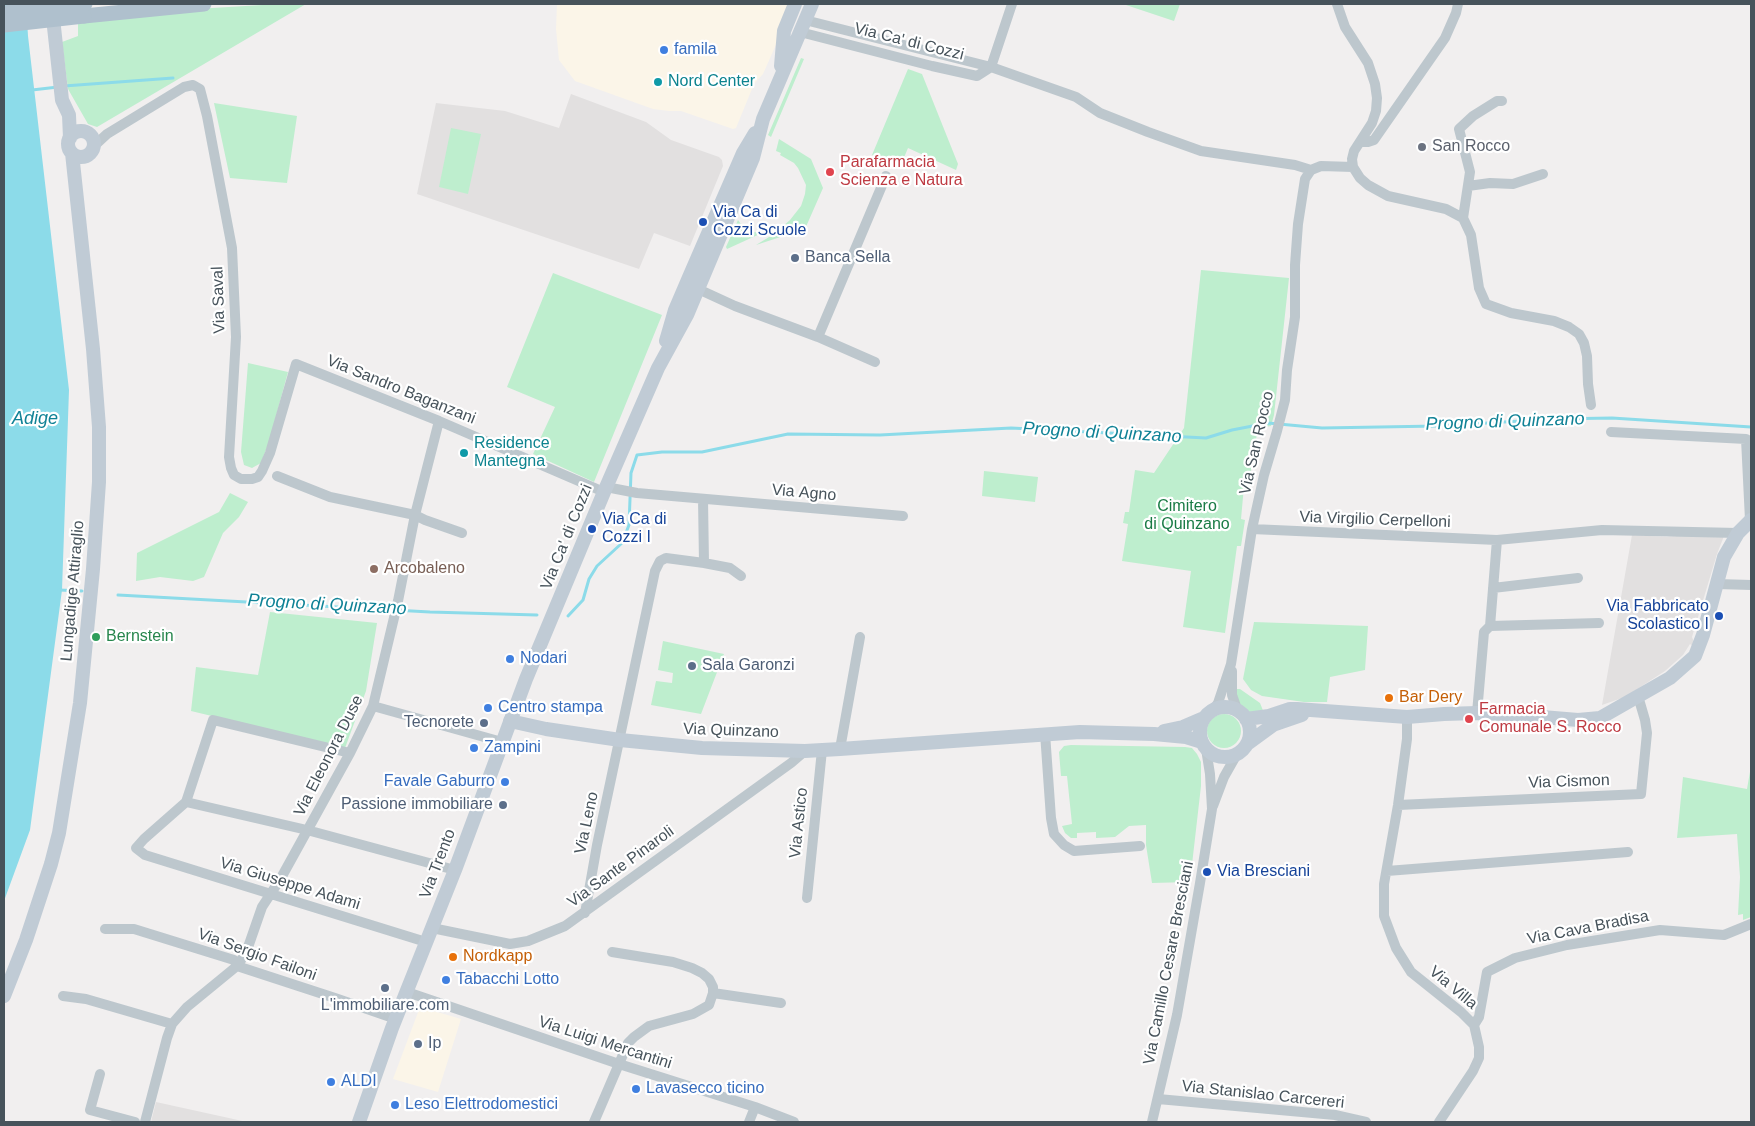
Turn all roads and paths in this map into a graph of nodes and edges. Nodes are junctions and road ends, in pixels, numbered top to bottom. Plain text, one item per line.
1 (52, 4) edge
2 (204, 4) edge
3 (795, 4) edge
4 (812, 4) edge
5 (1012, 4) edge
6 (1337, 4) edge
7 (1458, 4) edge
8 (86, 8) edge
9 (4, 13) edge
10 (4, 25) edge
11 (803, 26) junction
12 (991, 67) junction
13 (779, 81) junction
14 (1502, 101) dead end
15 (69, 115) junction
16 (763, 119) junction
17 (70, 138) junction
18 (90, 138) junction
19 (1361, 142) junction
20 (78, 154) junction
21 (1353, 167) junction
22 (1311, 170) junction
23 (1543, 174) dead end
24 (886, 176) dead end
25 (1468, 186) junction
26 (1463, 218) junction
27 (698, 289) junction
28 (818, 337) junction
29 (875, 362) dead end
30 (296, 364) joint
31 (658, 368) junction
32 (1592, 405) dead end
33 (439, 421) junction
34 (1611, 432) dead end
35 (277, 476) dead end
36 (610, 490) junction
37 (703, 499) junction
38 (415, 515) junction
39 (903, 516) dead end
40 (1751, 520) edge
41 (1252, 529) junction
42 (462, 533) dead end
43 (1738, 533) junction
44 (1497, 540) junction
45 (704, 563) junction
46 (740, 576) dead end
47 (1578, 578) dead end
48 (1717, 584) junction
49 (1751, 585) edge
50 (1493, 588) junction
51 (1599, 623) dead end
52 (1490, 626) junction
53 (860, 637) dead end
54 (1231, 664) junction
55 (1638, 696) junction
56 (374, 706) junction
57 (1320, 711) junction
58 (1477, 713) junction
59 (1208, 715) junction
60 (1242, 715) junction
61 (1407, 717) junction
62 (510, 721) junction
63 (1045, 733) junction
64 (1154, 734) junction
65 (620, 740) junction
66 (502, 742) junction
67 (1204, 746) junction
68 (840, 749) junction
69 (1242, 749) junction
70 (805, 750) junction
71 (822, 750) junction
72 (350, 753) junction
73 (186, 802) junction
74 (1398, 804) junction
75 (1212, 809) junction
76 (308, 830) junction
77 (1140, 846) dead end
78 (1628, 852) dead end
79 (455, 870) junction
80 (1387, 871) junction
81 (272, 894) junction
82 (806, 898) dead end
83 (585, 913) junction
84 (1751, 924) edge
85 (432, 928) junction
86 (105, 929) dead end
87 (426, 942) junction
88 (612, 952) dead end
89 (237, 966) junction
90 (407, 992) junction
91 (713, 993) junction
92 (4, 996) edge
93 (64, 996) dead end
94 (781, 1003) dead end
95 (396, 1019) junction
96 (172, 1024) junction
97 (1474, 1025) junction
98 (619, 1064) junction
99 (100, 1074) dead end
100 (1158, 1099) junction
101 (754, 1107) junction
102 (135, 1122) edge
103 (145, 1122) edge
104 (359, 1122) edge
105 (594, 1122) edge
106 (749, 1122) edge
107 (794, 1122) edge
108 (1152, 1122) edge
109 (1366, 1122) edge
110 (1439, 1122) edge

1 - 15 street, Lungadige Attiraglio
2 - 8 main road
3 - 13 street
4 - 11 street, Via Ca' di Cozzi
5 - 12 street
6 - 19 street
7 - 19 street
8 - 9 main road, bridge
8 - 10 main road, bridge
11 - 12 street
11 - 12 street, Via Ca' di Cozzi
11 - 13 street, Via Ca' di Cozzi
12 - 22 street
13 - 16 street, Via Ca' di Cozzi
14 - 25 street
15 - 17 street, Lungadige Attiraglio
15 - 18 street, Lungadige Attiraglio
16 - 27 street, Via Ca' di Cozzi
16 - 31 street, Via Ca' di Cozzi
17 - 18 street
17 - 20 street, Lungadige Attiraglio
18 - 20 street, Lungadige Attiraglio
18 - 30 street, Via Saval
19 - 21 street
20 - 92 street, Lungadige Attiraglio
21 - 22 street
21 - 26 street
22 - 41 street, Via San Rocco
23 - 25 street
24 - 28 street
25 - 26 street
26 - 32 street
27 - 28 street
27 - 31 street, Via Ca' di Cozzi
28 - 29 street
30 - 33 street, Via Sandro Baganzani
31 - 36 street, Via Ca' di Cozzi
33 - 36 street, Via Sandro Baganzani
33 - 38 street, Via Eleonora Duse
34 - 40 street
35 - 38 street
36 - 37 street, Via Agno
36 - 62 street, Via Ca' di Cozzi
37 - 39 street, Via Agno
37 - 45 street
38 - 42 street
38 - 56 street, Via Eleonora Duse
40 - 43 street
41 - 44 street, Via Virgilio Cerpelloni
41 - 54 street, Via San Rocco
43 - 44 street, Via Virgilio Cerpelloni
43 - 48 street
44 - 50 street
45 - 46 street
45 - 65 street
47 - 50 street
48 - 49 street
48 - 55 street
50 - 52 street
51 - 52 street
52 - 58 street
53 - 68 street
54 - 59 street, Via San Rocco
54 - 60 street, Via San Rocco
55 - 58 street
55 - 74 street, Via Cismon
56 - 66 street
56 - 72 street, Via Eleonora Duse
57 - 60 street, Via Quinzano
57 - 61 street
57 - 69 street
58 - 61 street
59 - 60 street, Via Quinzano
59 - 64 street, Via Quinzano
59 - 67 street
60 - 69 street
61 - 74 street, Via Villa
62 - 65 street, Via Quinzano
62 - 66 street, Via Trento
63 - 64 street, Via Quinzano
63 - 68 street, Via Quinzano
63 - 77 street
64 - 67 street, Via Quinzano
65 - 70 street, Via Quinzano
65 - 83 street, Via Leno
66 - 79 street, Via Trento
67 - 69 street, Via Quinzano
67 - 75 street, Via Camillo Cesare Bresciani
68 - 71 street, Via Quinzano
69 - 75 street, Via Camillo Cesare Bresciani
70 - 71 street, Via Quinzano
70 - 83 street, Via Sante Pinaroli
71 - 82 street, Via Astico
72 - 73 street
72 - 76 street, Via Eleonora Duse
73 - 76 street
73 - 81 street, Via Giuseppe Adami
74 - 80 street, Via Villa
75 - 100 street, Via Camillo Cesare Bresciani
76 - 79 street
76 - 81 street, Via Eleonora Duse
78 - 80 street
79 - 85 street, Via Trento
80 - 97 street, Via Villa
81 - 87 street, Via Giuseppe Adami
81 - 89 street, Via Eleonora Duse
83 - 85 street, Via Sante Pinaroli
84 - 97 street, Via Cava Bradisa
85 - 87 street, Via Trento
86 - 89 street, Via Sergio Failoni
87 - 90 street, Via Trento
88 - 91 street
89 - 95 street, Via Sergio Failoni
89 - 96 street
90 - 95 street, Via Trento
90 - 98 street, Via Luigi Mercantini
91 - 94 street
91 - 98 street
93 - 96 street
95 - 104 street, Via Trento
96 - 103 street
97 - 110 street, Via Villa
98 - 101 street, Via Luigi Mercantini
98 - 105 street
99 - 102 street
100 - 108 street, Via Camillo Cesare Bresciani
100 - 109 street, Via Stanislao Carcereri
101 - 106 street
101 - 107 street, Via Luigi Mercantini

